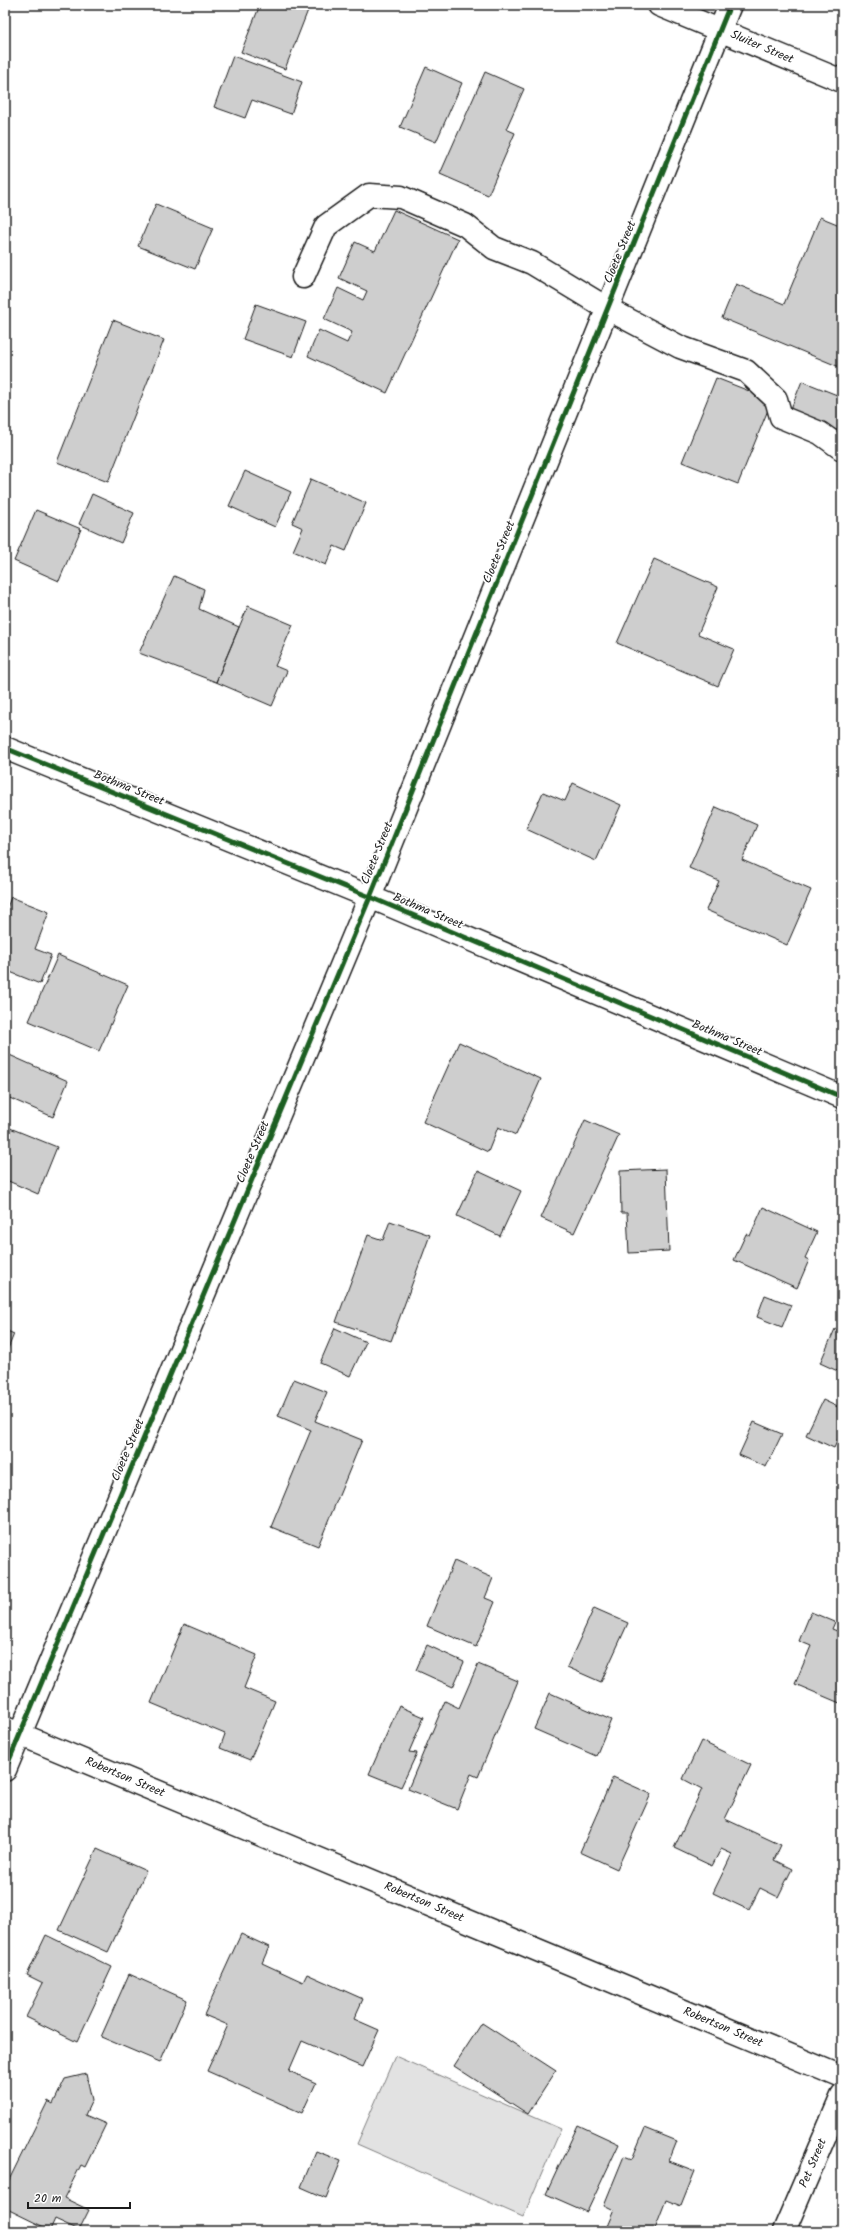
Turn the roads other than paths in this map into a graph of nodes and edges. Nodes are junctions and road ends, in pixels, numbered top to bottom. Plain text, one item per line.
1 (659, 5) edge
2 (730, 5) edge
3 (720, 29) junction
4 (842, 81) edge
5 (304, 277) dead end
6 (608, 309) junction
7 (842, 449) edge
8 (5, 748) edge
9 (370, 897) junction
10 (842, 1097) edge
11 (13, 1731) edge
12 (5, 1770) edge
13 (842, 2077) edge
14 (842, 2096) edge
15 (784, 2231) edge

1 - 3 street, Sluiter Street
2 - 3 street, Cloete Street
3 - 4 street, Sluiter Street
3 - 6 street, Cloete Street
5 - 6 street
6 - 7 street
6 - 9 street, Cloete Street
8 - 9 street, Bothma Street
9 - 10 street, Bothma Street
9 - 11 street, Cloete Street
11 - 12 street, Cloete Street
11 - 13 street, Robertson Street
14 - 15 street, Pet Street

